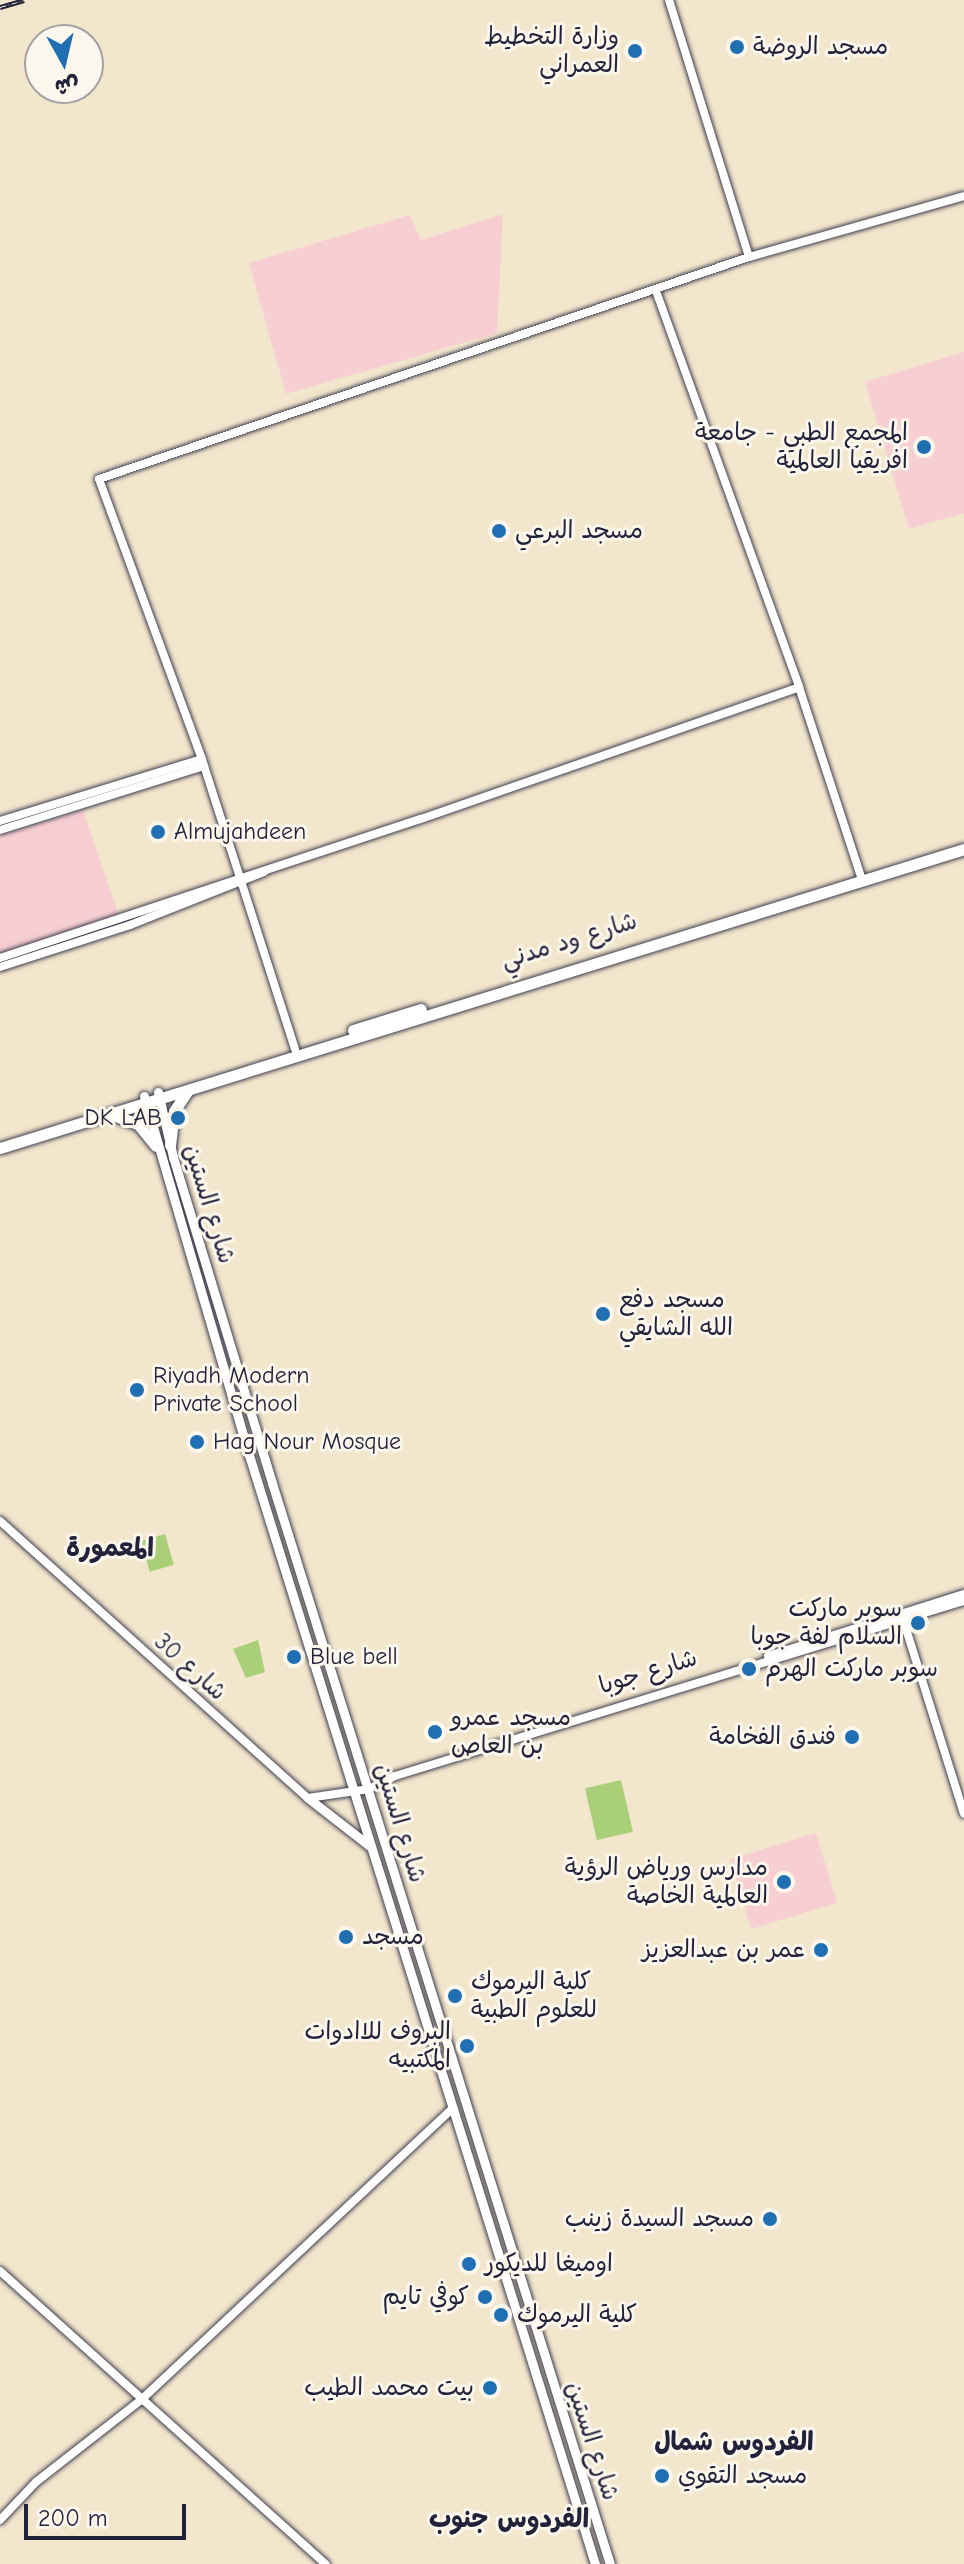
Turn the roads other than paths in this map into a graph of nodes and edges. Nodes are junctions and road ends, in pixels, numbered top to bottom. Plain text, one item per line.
1 (669, 0) edge
2 (964, 196) edge
3 (749, 257) junction
4 (656, 291) junction
5 (799, 687) junction
6 (203, 763) junction
7 (0, 821) edge
8 (0, 830) edge
9 (964, 841) edge
10 (964, 849) edge
11 (861, 877) junction
12 (240, 879) junction
13 (0, 958) edge
14 (0, 967) edge
15 (295, 1049) junction
16 (188, 1086) junction
17 (159, 1095) junction
18 (145, 1100) junction
19 (108, 1115) junction
20 (0, 1141) edge
21 (156, 1146) junction
22 (0, 1148) edge
23 (171, 1151) junction
24 (161, 1161) junction
25 (176, 1168) junction
26 (165, 1172) junction
27 (266, 1462) junction
28 (253, 1466) junction
29 (271, 1476) junction
30 (258, 1480) junction
31 (0, 1521) edge
32 (964, 1594) edge
33 (964, 1601) edge
34 (902, 1617) junction
35 (368, 1785) junction
36 (352, 1791) junction
37 (308, 1798) junction
38 (964, 1814) edge
39 (372, 1848) junction
40 (453, 2108) junction
41 (0, 2271) edge
42 (141, 2400) junction
43 (0, 2520) edge
44 (325, 2564) edge
45 (595, 2564) edge
46 (610, 2564) edge

1 - 3 street
2 - 3 street
3 - 4 street
4 - 5 street
4 - 6 street
5 - 11 street
5 - 12 street
6 - 7 street
6 - 8 street
6 - 12 street
9 - 11 highway, شارع ود مدني
10 - 11 highway, شارع ود مدني
11 - 15 highway, شارع ود مدني
11 - 16 highway, شارع ود مدني
12 - 13 street
12 - 14 street
12 - 15 street
15 - 16 highway, شارع ود مدني
16 - 17 highway
16 - 23 highway
17 - 18 highway
17 - 23 main road, شارع الستين
18 - 19 highway
18 - 20 highway
18 - 21 main road, شارع الستين
19 - 21 highway
19 - 22 highway
21 - 24 main road, شارع الستين
23 - 24 main road
23 - 25 main road, شارع الستين
24 - 26 main road, شارع الستين
25 - 26 main road
25 - 27 main road, شارع الستين
26 - 28 main road, شارع الستين
27 - 28 main road
27 - 29 main road, شارع الستين
28 - 30 main road, شارع الستين
29 - 30 main road
29 - 35 main road, شارع الستين
30 - 36 main road, شارع الستين
31 - 37 street, شارع 30
32 - 34 street, شارع جوبا
33 - 34 street, شارع جوبا
34 - 35 street, شارع جوبا
34 - 38 street
35 - 36 street
35 - 46 main road, شارع الستين
36 - 37 street
36 - 39 main road, شارع الستين
37 - 39 main road
39 - 40 main road, شارع الستين
40 - 42 street
40 - 45 main road, شارع الستين
41 - 42 street
42 - 43 street
42 - 44 street

